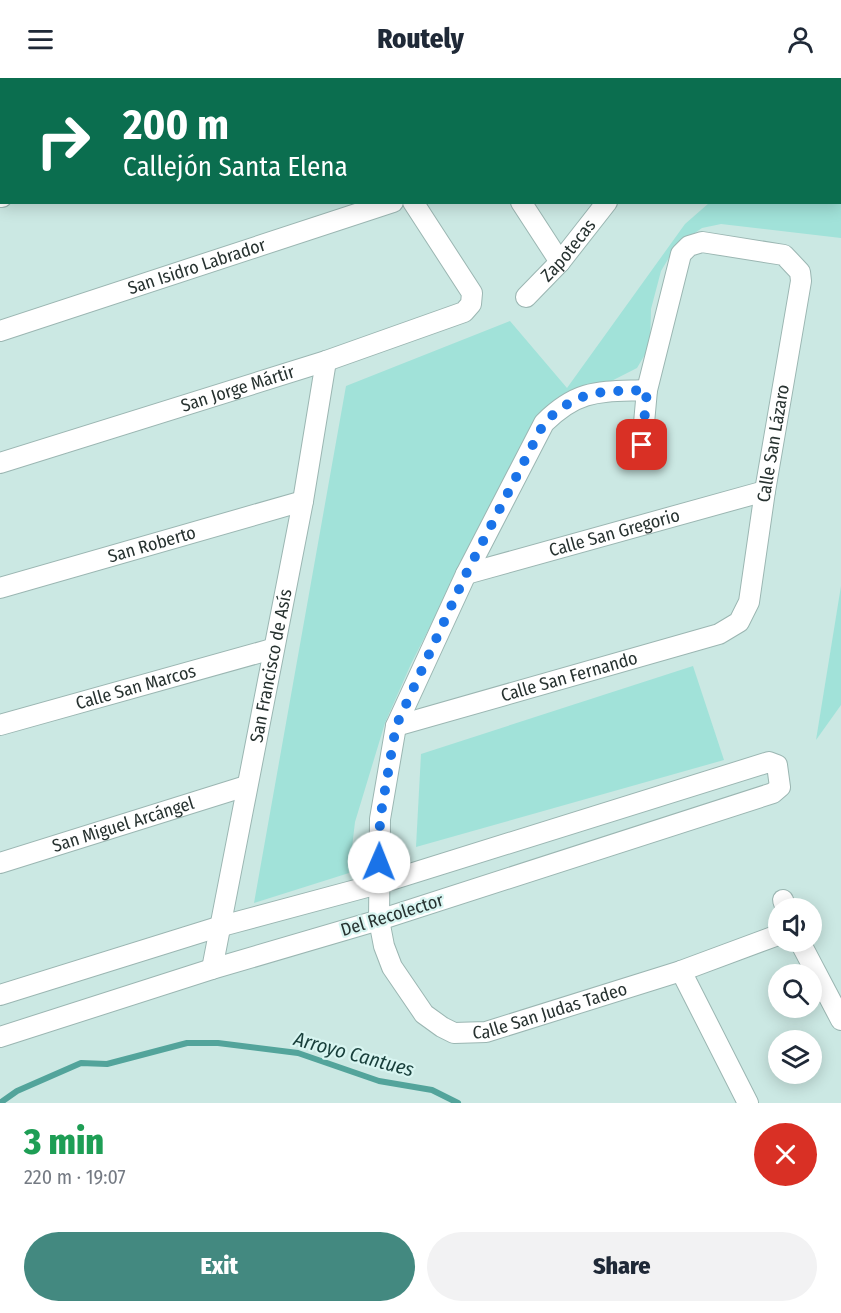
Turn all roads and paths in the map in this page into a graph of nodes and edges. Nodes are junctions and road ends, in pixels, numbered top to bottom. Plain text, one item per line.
1 (387, 204) edge
2 (414, 204) edge
3 (523, 204) edge
4 (605, 204) edge
5 (560, 262) junction
6 (526, 297) dead end
7 (0, 331) edge
8 (326, 361) junction
9 (647, 390) junction
10 (642, 445) dead end
11 (0, 463) edge
12 (765, 491) junction
13 (303, 501) junction
14 (466, 574) junction
15 (0, 588) edge
16 (739, 622) joint
17 (272, 649) junction
18 (0, 725) edge
19 (396, 726) junction
20 (246, 786) junction
21 (0, 863) edge
22 (378, 884) junction
23 (379, 920) junction
24 (218, 927) junction
25 (768, 939) edge
26 (805, 952) edge
27 (212, 969) junction
28 (681, 971) junction
29 (0, 995) edge
30 (841, 1020) edge
31 (0, 1037) edge
32 (748, 1103) edge

1 - 7 street, San Isidro Labrador
2 - 8 street, San Jorge Mártir
3 - 5 street
4 - 5 street, Zapotecas
5 - 6 street, Zapotecas
8 - 11 street, San Jorge Mártir
8 - 13 street, San Francisco de Asís
9 - 10 street
9 - 12 street, Calle San Lázaro
9 - 14 street, Calle San Judas Tadeo
12 - 14 street, Calle San Gregorio
12 - 16 street, Calle San Lázaro
13 - 15 street, San Roberto
13 - 17 street, San Francisco de Asís
14 - 19 street, Calle San Judas Tadeo
16 - 19 street, Calle San Fernando
17 - 18 street, Calle San Marcos
17 - 20 street, San Francisco de Asís
19 - 22 street, Calle San Judas Tadeo
20 - 21 street, San Miguel Arcángel
20 - 24 street, San Francisco de Asís
22 - 23 street, Calle San Judas Tadeo
22 - 23 street, Del Recolector
22 - 24 street, Del Recolector
23 - 27 street, Del Recolector
23 - 28 street, Calle San Judas Tadeo
24 - 27 street, San Francisco de Asís
24 - 29 street, Del Recolector
25 - 28 street, Calle San Judas Tadeo
26 - 30 street
27 - 31 street, Del Recolector
28 - 32 street

